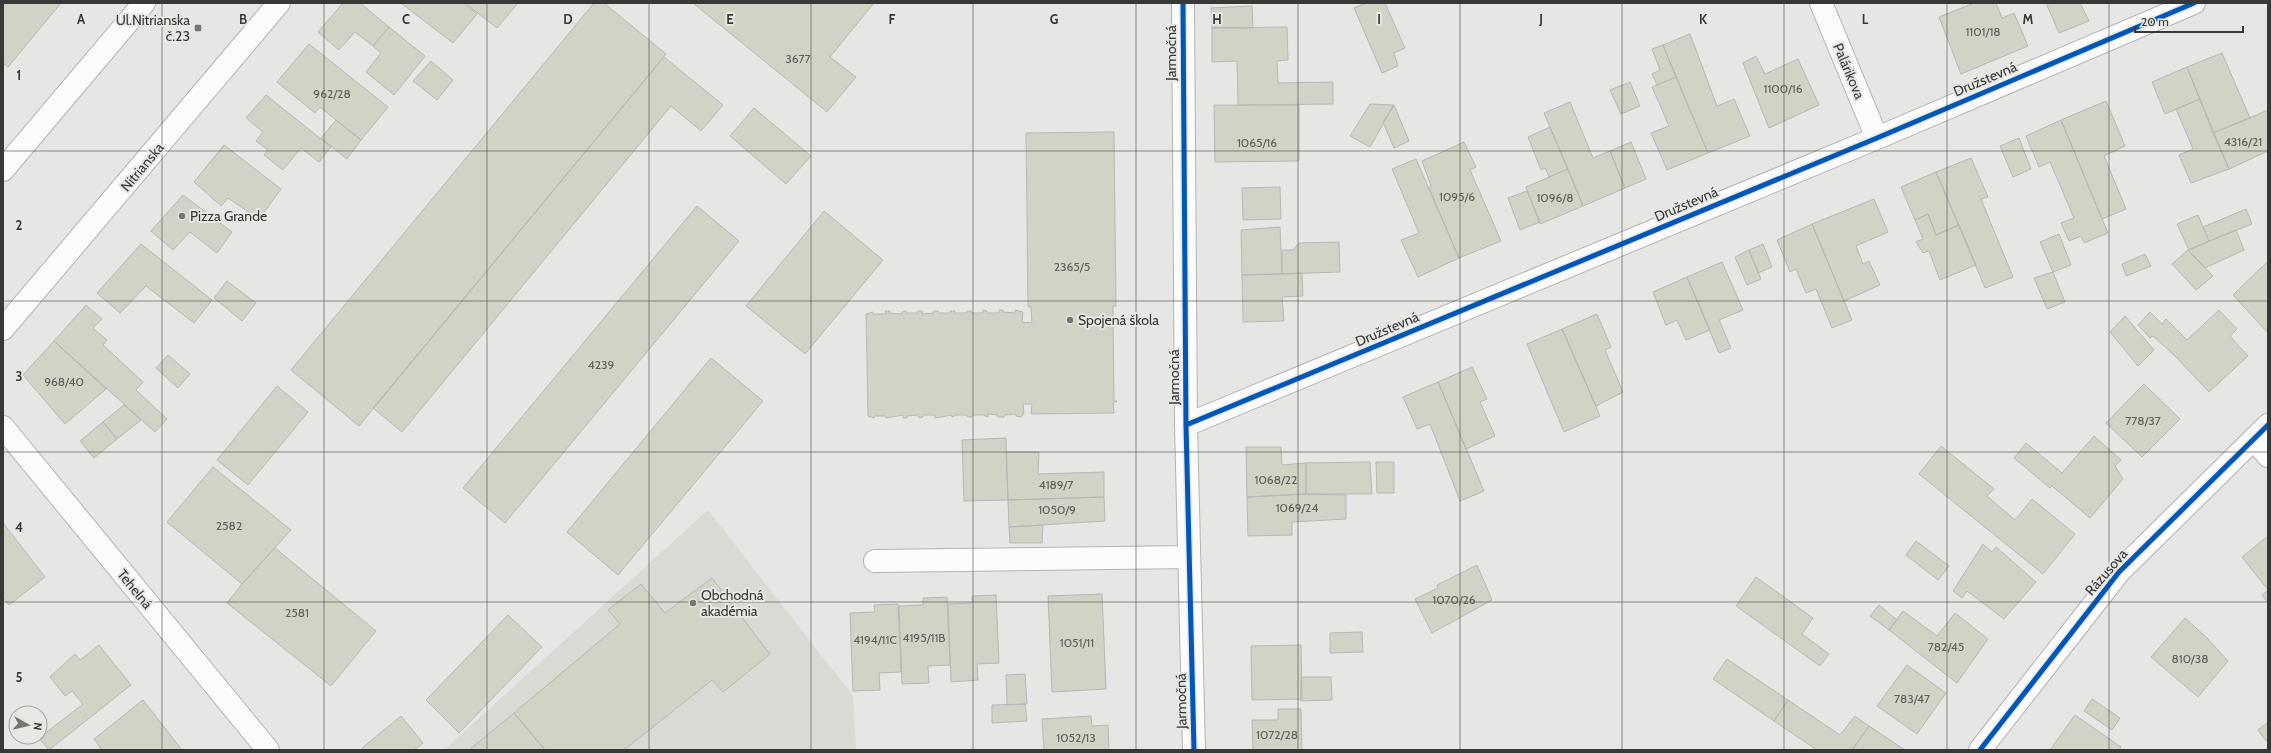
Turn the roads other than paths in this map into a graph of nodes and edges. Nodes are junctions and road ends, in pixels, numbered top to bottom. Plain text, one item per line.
1 (144, 3) edge
2 (279, 3) edge
3 (1183, 3) edge
4 (1821, 3) edge
5 (2194, 3) edge
6 (1877, 138) junction
7 (3, 170) edge
8 (3, 329) edge
9 (1186, 425) junction
10 (3, 427) edge
11 (2261, 432) edge
12 (2268, 456) edge
13 (1189, 557) junction
14 (875, 561) dead end
15 (268, 750) edge
16 (1194, 750) edge
17 (1980, 750) edge

1 - 7 street
2 - 8 street, Nitrianska
3 - 9 street, Jarmočná
4 - 6 street, Palárikova
5 - 6 street, Družstevná
6 - 9 street, Družstevná
9 - 13 street, Jarmočná
10 - 15 street, Tehelná
11 - 12 street
11 - 17 street, Rázusova
13 - 14 street
13 - 16 street, Jarmočná

